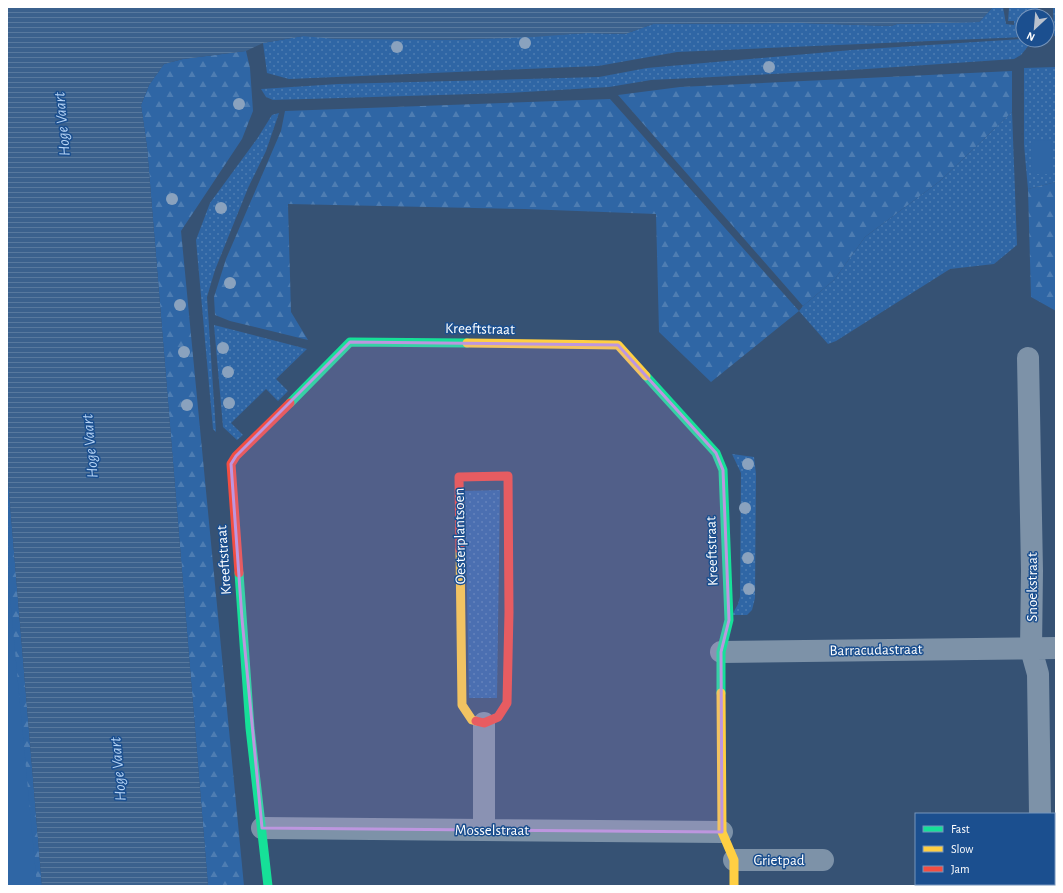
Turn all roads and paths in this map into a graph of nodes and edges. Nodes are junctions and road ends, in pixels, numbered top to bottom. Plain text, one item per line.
1 (1028, 358) dead end
2 (1056, 648) edge
3 (1031, 649) junction
4 (721, 652) junction
5 (484, 723) junction
6 (1040, 813) edge
7 (262, 828) junction
8 (484, 830) junction
9 (722, 832) junction
10 (734, 860) junction
11 (823, 860) dead end
12 (268, 886) edge
13 (734, 886) edge

1 - 3 street, Snoekstraat
2 - 3 street, Barracudastraat
3 - 4 street, Barracudastraat
3 - 6 street, Snoekstraat
4 - 7 street, Kreeftstraat
4 - 9 street, Kreeftstraat
5 - 5 street, Oesterplantsoen
5 - 8 street
7 - 8 street, Mosselstraat
7 - 12 street, Kreeftstraat
8 - 9 street, Mosselstraat
9 - 10 street
10 - 11 street, Grietpad
10 - 13 street

